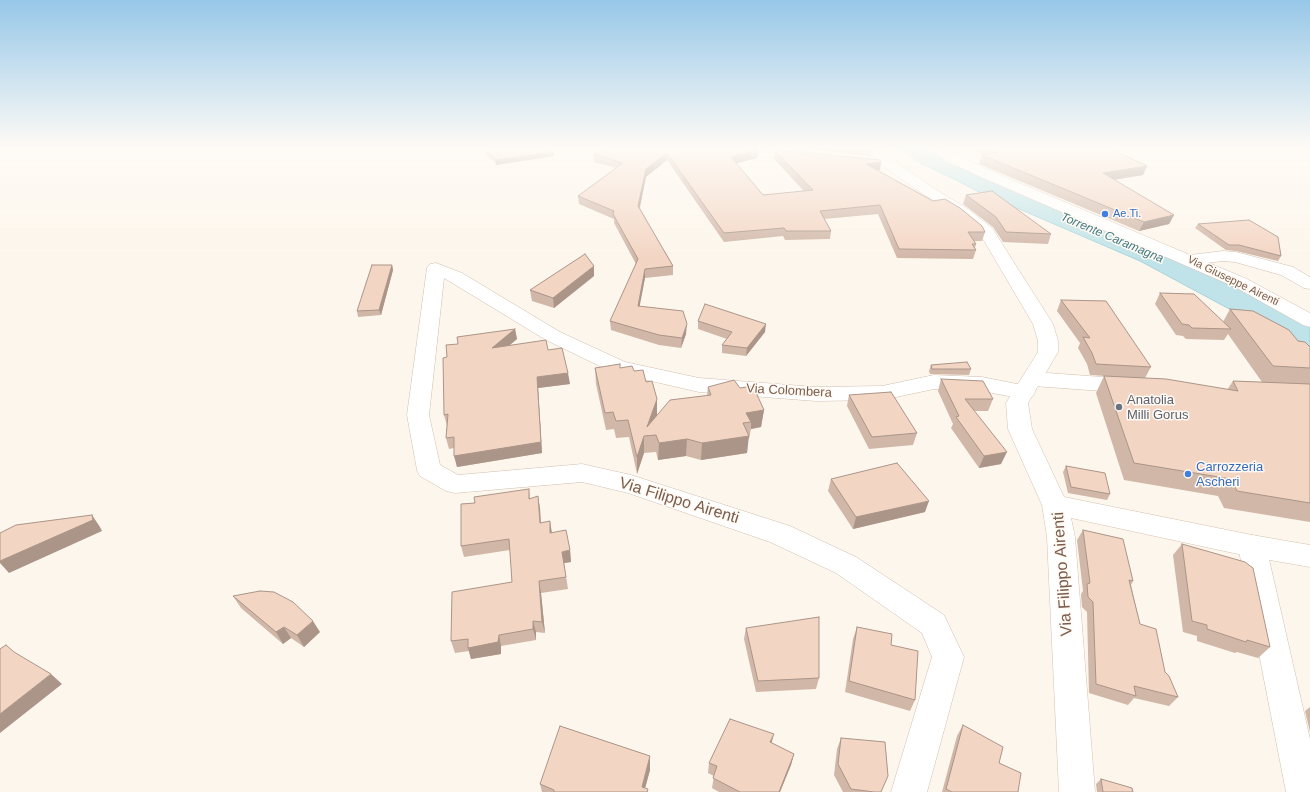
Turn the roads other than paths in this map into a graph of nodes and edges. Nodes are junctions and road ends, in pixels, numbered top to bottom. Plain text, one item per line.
1 (919, 185) edge
2 (1012, 185) edge
3 (1190, 260) junction
4 (436, 268) joint
5 (1310, 284) edge
6 (1310, 321) edge
7 (1029, 385) junction
8 (1146, 387) edge
9 (1055, 505) junction
10 (1252, 546) junction
11 (1310, 556) edge
12 (909, 792) edge
13 (1077, 792) edge
14 (1304, 792) edge

1 - 7 street
2 - 3 street, Via Giuseppe Airenti
3 - 5 street
3 - 6 street, Via Giuseppe Airenti
4 - 7 street, Via Colombera
4 - 12 street, Via Filippo Airenti
7 - 8 street, Via Colombera
7 - 9 street
9 - 10 street, Via Filippo Airenti
9 - 13 street, Via Filippo Airenti
10 - 11 street, Via Filippo Airenti
10 - 14 street

